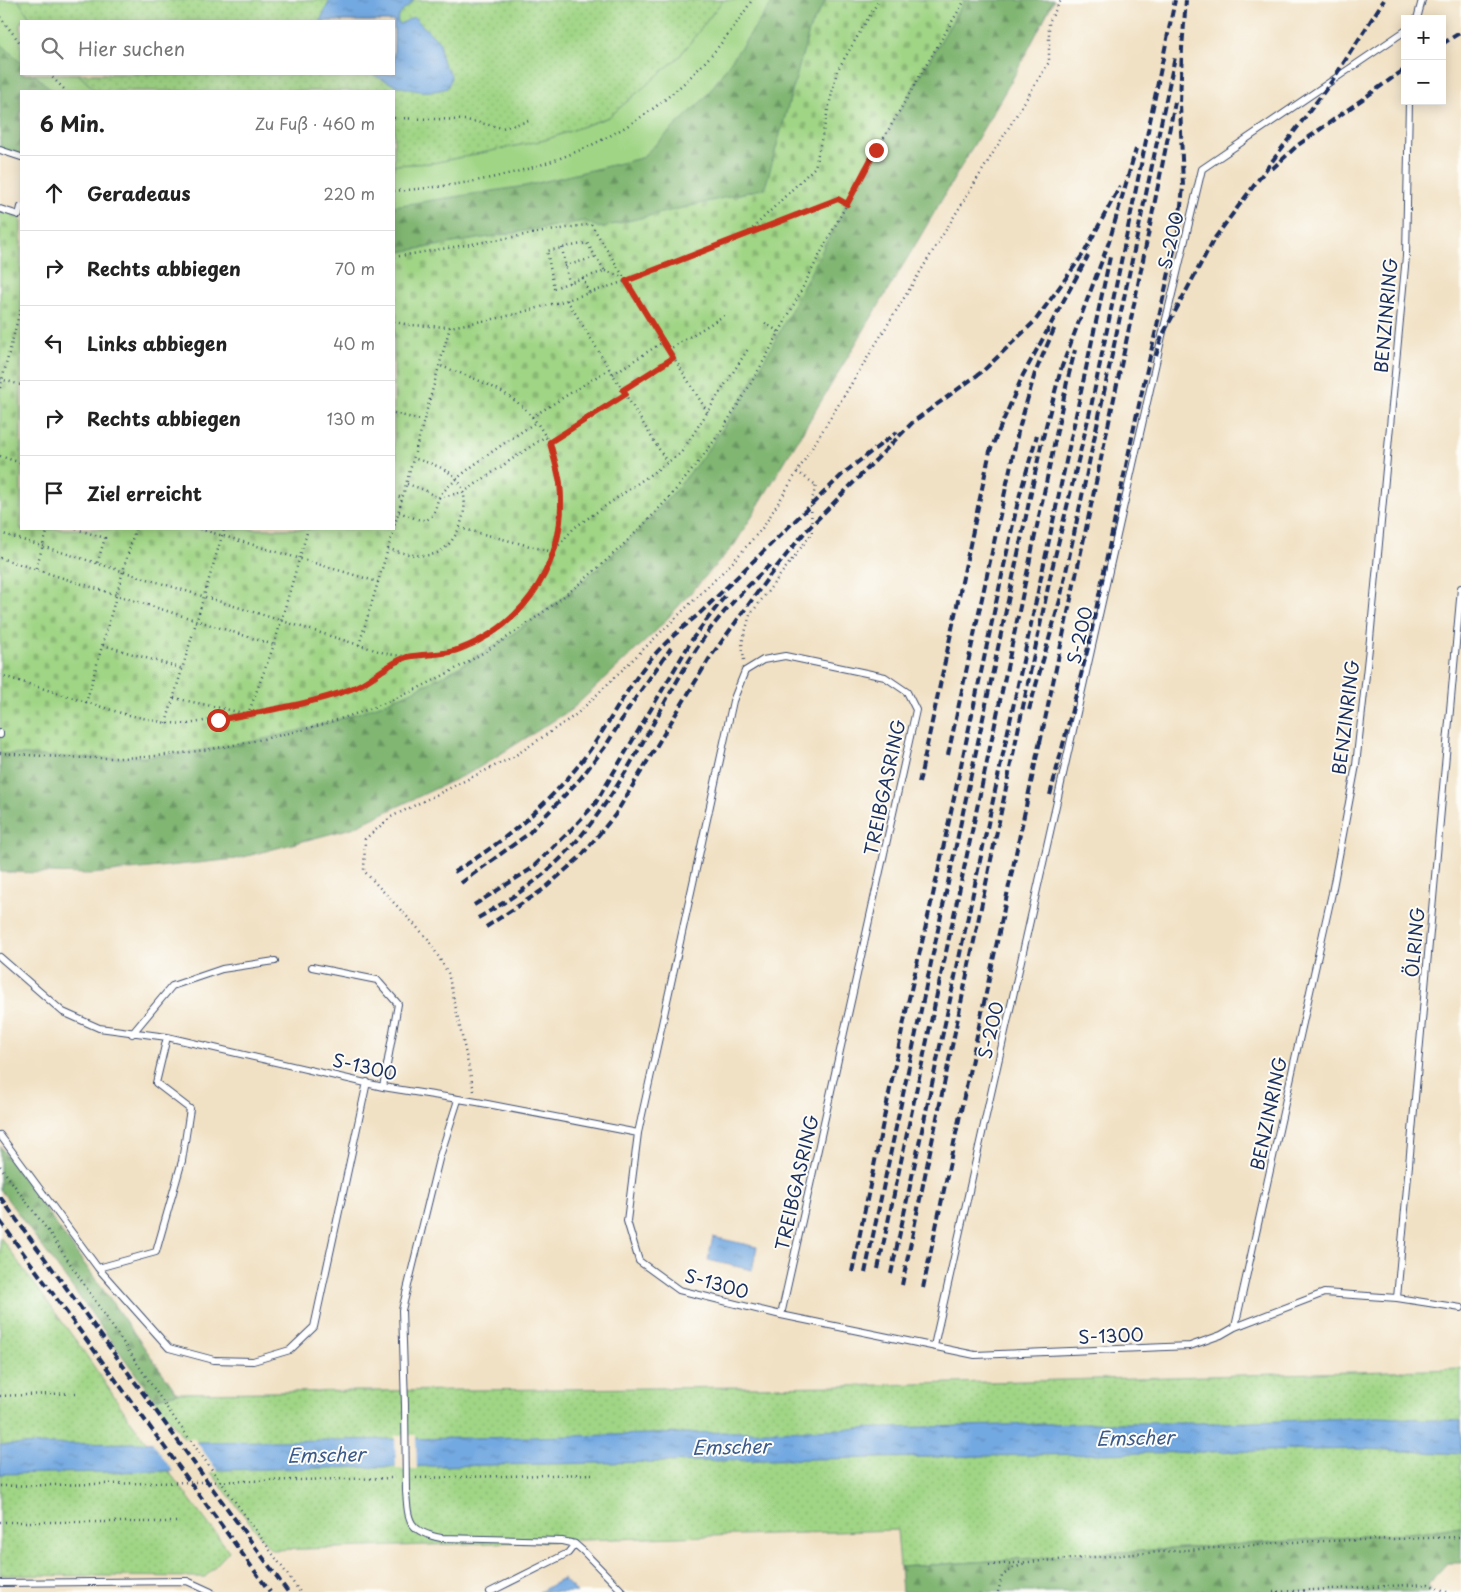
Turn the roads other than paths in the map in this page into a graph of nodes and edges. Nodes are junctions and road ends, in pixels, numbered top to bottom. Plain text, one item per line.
1 (1422, 0) edge
2 (1418, 15) edge
3 (1401, 35) edge
4 (1409, 105) edge
5 (0, 150) edge
6 (20, 156) edge
7 (0, 209) edge
8 (20, 211) edge
9 (1461, 588) edge
10 (0, 957) edge
11 (275, 961) dead end
12 (312, 967) dead end
13 (132, 1034) junction
14 (167, 1037) junction
15 (367, 1082) junction
16 (383, 1087) junction
17 (458, 1100) junction
18 (638, 1133) junction
19 (0, 1135) edge
20 (98, 1268) junction
21 (1397, 1298) junction
22 (1461, 1308) edge
23 (782, 1315) junction
24 (1235, 1327) junction
25 (934, 1346) junction
26 (575, 1544) junction
27 (0, 1583) edge
28 (210, 1592) edge
29 (490, 1592) edge
30 (623, 1592) edge

1 - 2 lane
3 - 25 lane, S-200
4 - 24 lane, BENZINRING
5 - 6 lane
7 - 8 lane
9 - 21 lane, ÖLRING
10 - 13 lane, S-1300
11 - 13 lane
12 - 16 lane
13 - 14 lane, S-1300
14 - 15 lane, S-1300
14 - 20 lane
15 - 16 lane, S-1300
15 - 20 lane
16 - 17 lane, S-1300
17 - 18 lane, S-1300
17 - 26 lane, bridge
18 - 23 lane, S-1300
18 - 23 lane, TREIBGASRING
19 - 20 lane
21 - 22 lane, S-1300
21 - 24 lane, S-1300
23 - 25 lane, S-1300
24 - 25 lane, S-1300
26 - 29 lane
26 - 30 lane
27 - 28 lane

